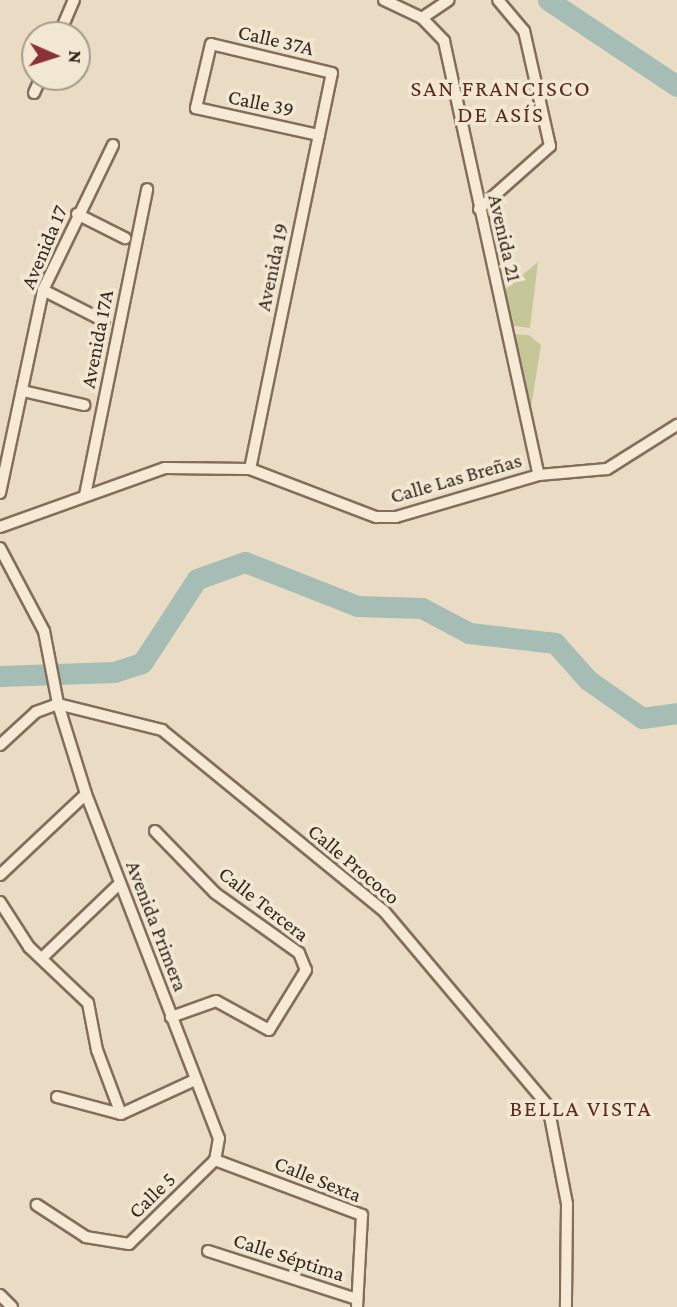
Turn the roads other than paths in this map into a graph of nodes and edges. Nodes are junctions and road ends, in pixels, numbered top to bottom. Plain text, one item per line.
1 (74, 0) edge
2 (384, 0) edge
3 (449, 0) edge
4 (498, 0) edge
5 (422, 18) junction
6 (65, 21) edge
7 (332, 73) joint
8 (195, 108) joint
9 (319, 135) junction
10 (113, 145) dead end
11 (147, 190) dead end
12 (479, 209) junction
13 (77, 214) junction
14 (125, 238) dead end
15 (43, 290) junction
16 (104, 321) dead end
17 (23, 391) junction
18 (84, 405) dead end
19 (677, 425) edge
20 (250, 469) junction
21 (539, 475) junction
22 (0, 493) edge
23 (85, 495) junction
24 (0, 527) edge
25 (0, 548) edge
26 (58, 704) junction
27 (0, 745) edge
28 (86, 794) junction
29 (155, 831) dead end
30 (0, 875) edge
31 (119, 884) junction
32 (0, 902) edge
33 (44, 957) junction
34 (171, 1017) junction
35 (195, 1080) junction
36 (57, 1097) dead end
37 (121, 1114) junction
38 (215, 1160) junction
39 (37, 1205) dead end
40 (208, 1251) dead end
41 (0, 1295) edge
42 (357, 1303) edge
43 (12, 1307) edge
44 (566, 1307) edge

1 - 6 street
2 - 5 street
3 - 5 street
4 - 12 street
5 - 12 street, Avenida 21
7 - 8 street, Calle 37A
7 - 9 street, Avenida 19
8 - 9 street, Calle 39
9 - 20 street, Avenida 19
10 - 13 street, Avenida 17
11 - 23 street, Avenida 17A
12 - 21 street, Avenida 21
13 - 14 street
13 - 15 street, Avenida 17
15 - 16 street
15 - 17 street, Avenida 17
17 - 18 street
17 - 22 street, Avenida 17
19 - 21 street, Calle Las Breñas
20 - 21 street, Calle Las Breñas
20 - 23 street, Calle Las Breñas
23 - 24 street, Calle Las Breñas
25 - 26 street
26 - 27 street
26 - 28 street, Avenida Primera
26 - 44 street, Calle Prococo
28 - 30 street
28 - 31 street, Avenida Primera
29 - 34 street, Calle Tercera
31 - 33 street
31 - 34 street, Avenida Primera
32 - 33 street
33 - 37 street
34 - 35 street, Avenida Primera
35 - 37 street
35 - 38 street, Avenida Primera
36 - 37 street
38 - 39 street, Calle 5
38 - 42 street, Calle Sexta
40 - 42 street, Calle Séptima
41 - 43 street

